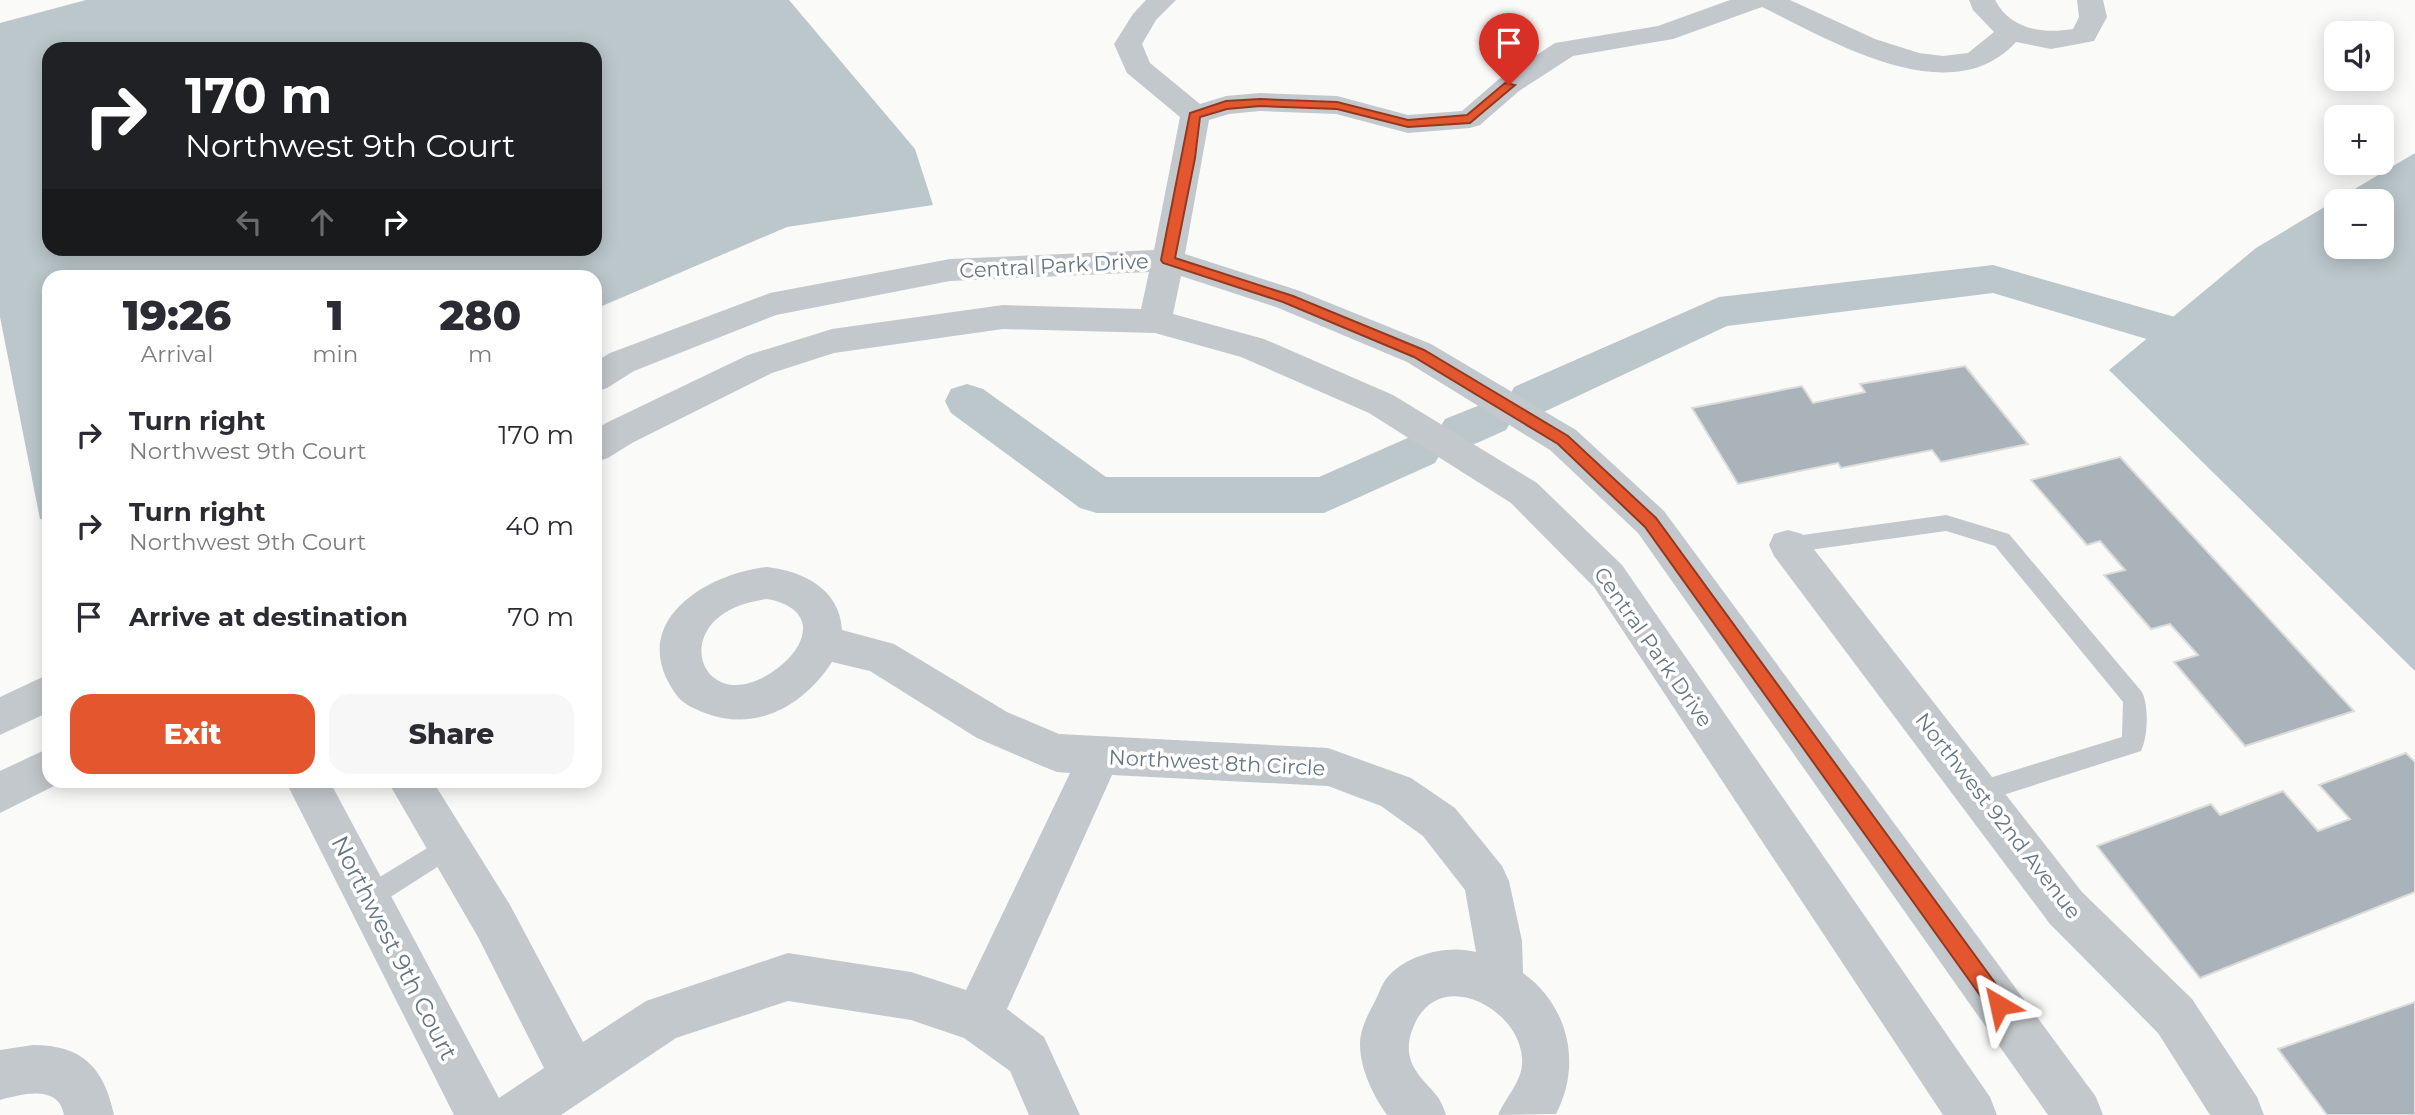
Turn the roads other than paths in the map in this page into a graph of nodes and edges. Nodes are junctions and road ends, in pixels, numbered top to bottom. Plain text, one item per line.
1 (1163, 0) edge
2 (1755, 0) edge
3 (1769, 0) edge
4 (1982, 0) edge
5 (2090, 0) edge
6 (2009, 32) junction
7 (1195, 115) junction
8 (1168, 260) junction
9 (1155, 321) junction
10 (602, 375) edge
11 (602, 444) edge
12 (1788, 545) joint
13 (821, 642) dead end
14 (42, 696) edge
15 (0, 718) edge
16 (1099, 757) junction
17 (42, 771) edge
18 (310, 788) edge
19 (413, 788) edge
20 (1978, 792) junction
21 (0, 793) edge
22 (447, 847) junction
23 (369, 897) junction
24 (1499, 982) junction
25 (978, 1018) junction
26 (0, 1075) edge
27 (574, 1075) junction
28 (89, 1115) edge
29 (481, 1115) edge
30 (517, 1115) edge
31 (1055, 1115) edge
32 (1421, 1115) edge
33 (1523, 1115) edge
34 (1972, 1115) edge
35 (2078, 1115) edge
36 (2239, 1115) edge

1 - 7 street
2 - 7 street
3 - 6 street
4 - 6 street
5 - 6 street
7 - 8 street
8 - 9 street
8 - 10 street, Central Park Drive
8 - 35 street, Central Park Drive
9 - 11 street, Central Park Drive
9 - 34 street, Central Park Drive
12 - 20 street, Northwest 92nd Avenue
12 - 20 lane
13 - 16 street, Northwest 8th Circle
14 - 15 street
16 - 24 street, Northwest 8th Circle
16 - 25 street, Northwest 8th Circle
17 - 21 street
18 - 23 street, Northwest 9th Court
19 - 22 street
20 - 36 street, Northwest 92nd Avenue
22 - 23 lane
22 - 27 street
23 - 29 street, Northwest 9th Court
24 - 32 street
24 - 33 street
25 - 27 street
25 - 31 street
26 - 28 street
27 - 30 street

